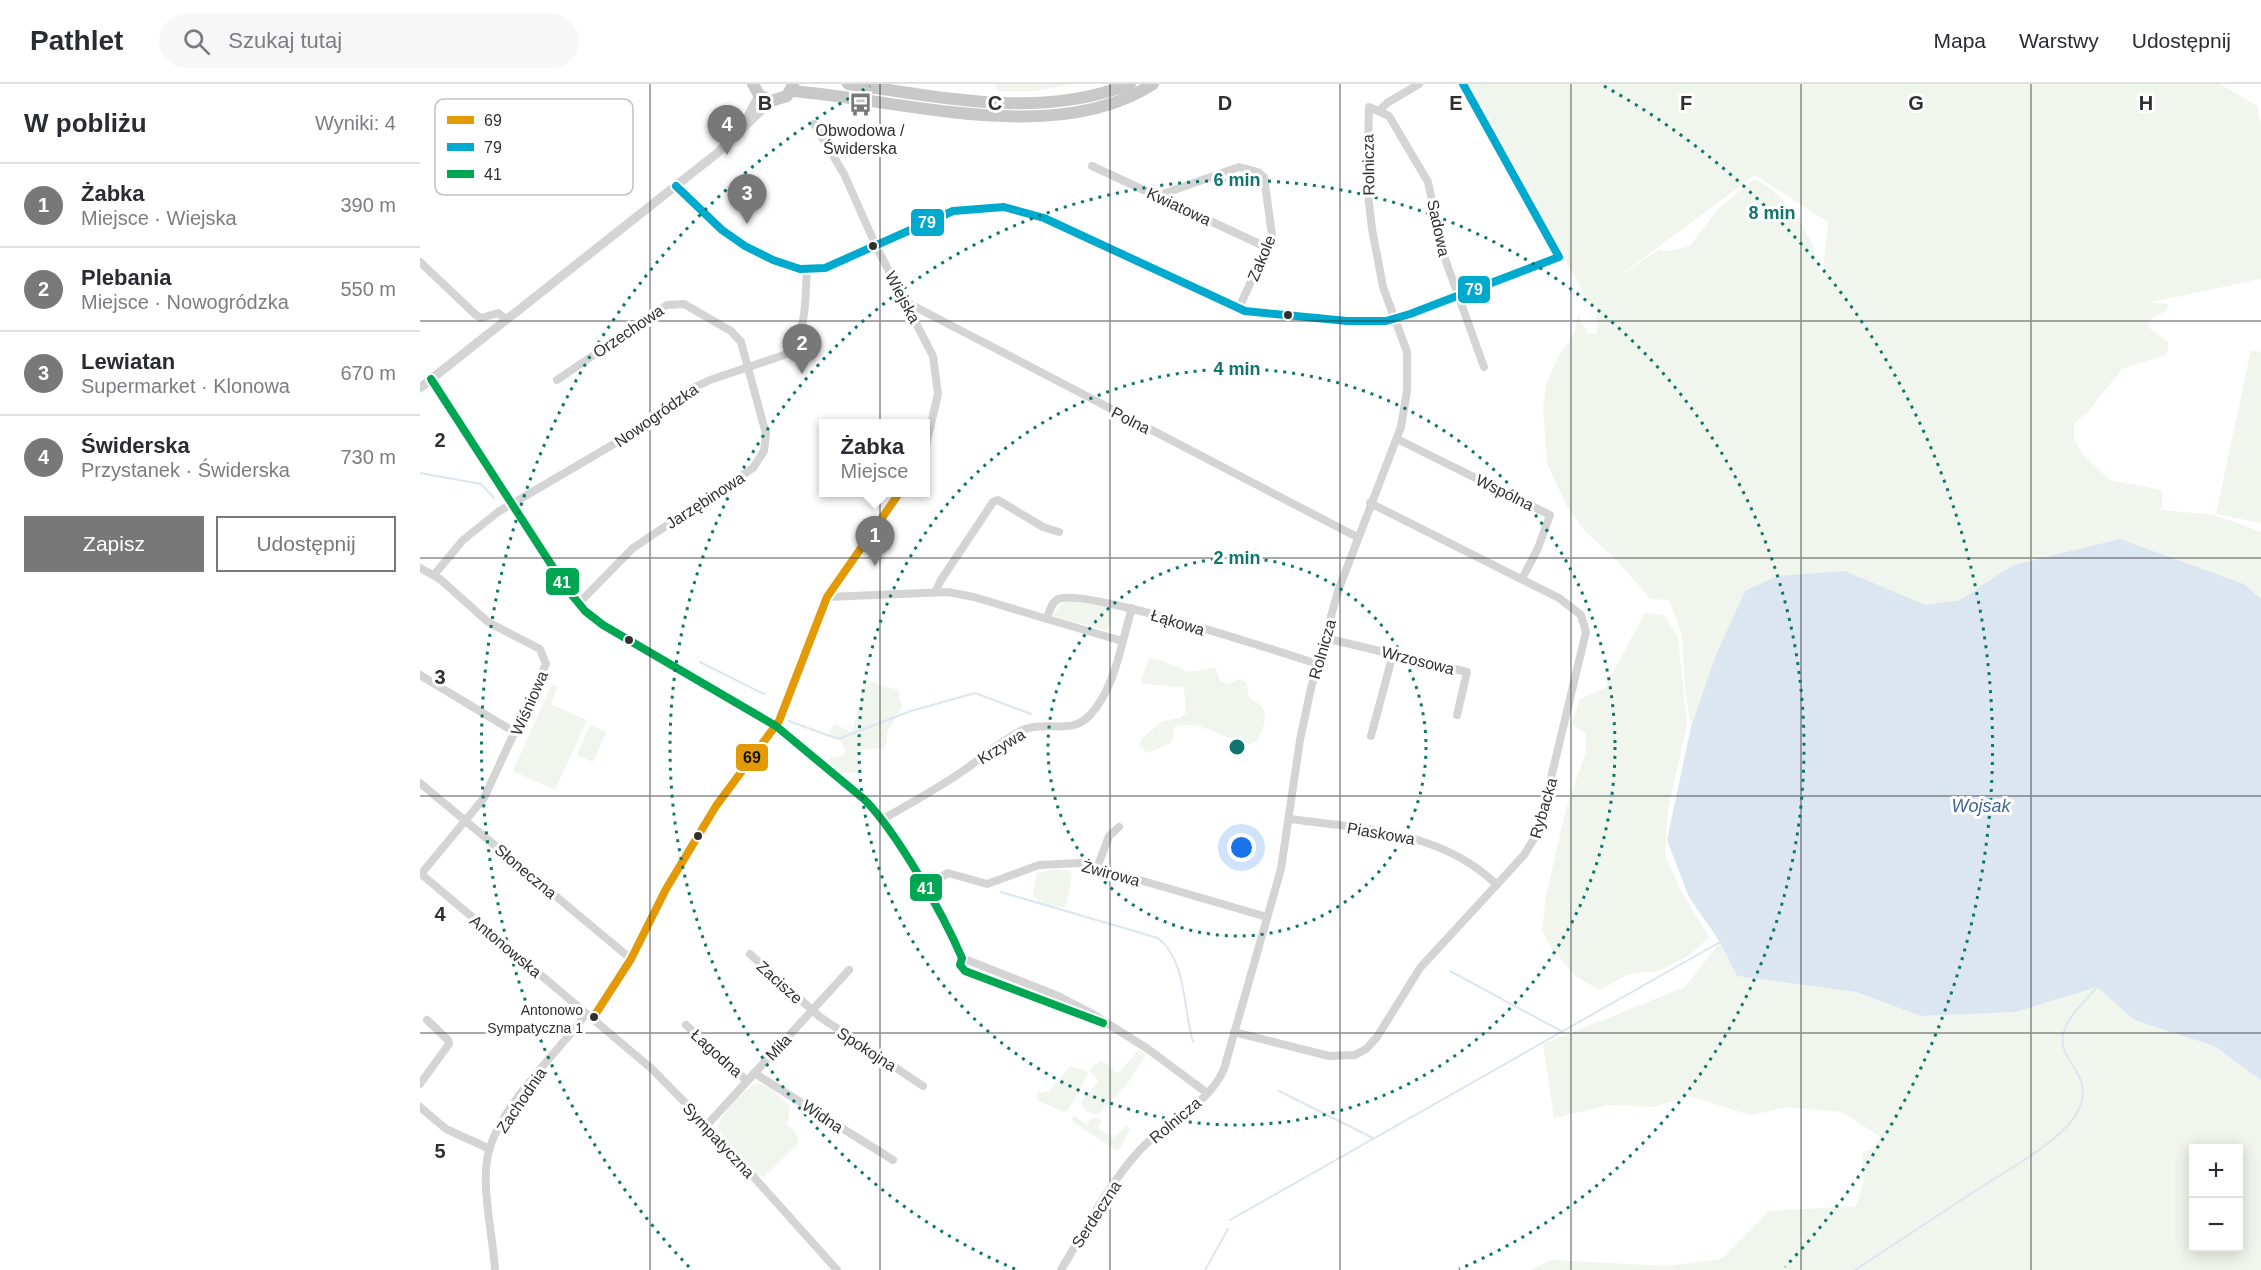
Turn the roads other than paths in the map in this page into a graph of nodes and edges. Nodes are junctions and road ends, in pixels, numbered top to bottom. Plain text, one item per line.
1 (848, 84) edge
2 (1130, 84) edge
3 (1153, 84) edge
4 (1419, 84) edge
5 (1463, 84) edge
6 (792, 88) edge
7 (756, 90) edge
8 (771, 101) junction
9 (1380, 110) junction
10 (814, 124) dead end
11 (740, 132) junction
12 (1092, 166) dead end
13 (676, 186) junction
14 (1157, 196) junction
15 (876, 246) junction
16 (1266, 247) junction
17 (420, 262) edge
18 (807, 270) junction
19 (1459, 296) junction
20 (906, 302) junction
21 (1239, 308) junction
22 (506, 319) junction
23 (1396, 319) junction
24 (748, 366) junction
25 (1484, 367) dead end
26 (431, 379) junction
27 (557, 380) dead end
28 (420, 388) edge
29 (930, 431) edge
30 (1397, 439) junction
31 (897, 497) edge
32 (513, 502) junction
33 (1370, 503) junction
34 (1059, 532) dead end
35 (1357, 537) junction
36 (421, 568) edge
37 (434, 575) junction
38 (1522, 579) junction
39 (935, 592) junction
40 (827, 597) junction
41 (578, 604) junction
42 (1131, 608) junction
43 (1047, 619) junction
44 (1325, 638) junction
45 (1122, 641) junction
46 (1393, 654) junction
47 (1318, 664) junction
48 (420, 675) edge
49 (1457, 715) dead end
50 (776, 726) junction
51 (516, 733) junction
52 (1371, 736) dead end
53 (420, 783) edge
54 (1290, 819) junction
55 (881, 820) junction
56 (467, 822) junction
57 (1119, 827) dead end
58 (1097, 868) junction
59 (421, 874) edge
60 (1497, 885) junction
61 (924, 887) junction
62 (1267, 917) junction
63 (750, 954) dead end
64 (631, 959) junction
65 (849, 970) dead end
66 (812, 1010) junction
67 (589, 1016) junction
68 (427, 1020) dead end
69 (686, 1025) dead end
70 (1234, 1032) junction
71 (754, 1073) junction
72 (747, 1081) junction
73 (420, 1084) edge
74 (923, 1086) dead end
75 (1207, 1093) junction
76 (420, 1107) edge
77 (707, 1125) junction
78 (490, 1149) junction
79 (1132, 1159) joint
80 (892, 1160) dead end
81 (495, 1270) edge
82 (837, 1270) edge
83 (1061, 1270) edge

1 - 2 main road
3 - 6 main road
4 - 9 street
5 - 19 street
6 - 8 main road
7 - 8 main road
7 - 11 street
8 - 11 street
9 - 19 street, Sadowa
9 - 23 street, Rolnicza
10 - 15 street, Wiejska
11 - 13 street
12 - 14 street, Kwiatowa
13 - 18 street
13 - 22 street
14 - 16 street, Kwiatowa
14 - 16 street, Zakole
15 - 18 street
15 - 20 street, Wiejska
15 - 21 street
16 - 21 street, Zakole
17 - 22 street
18 - 24 street, Nowogródzka
19 - 23 street
19 - 25 street, Sadowa
20 - 29 street, Wiejska
20 - 35 street, Polna
21 - 23 street
22 - 26 street
23 - 30 street, Rolnicza
24 - 27 street, Orzechowa
24 - 32 street, Nowogródzka
24 - 41 street, Jarzębinowa
26 - 28 street
26 - 32 street
30 - 33 street, Rolnicza
30 - 38 street, Wspólna
31 - 40 street
32 - 37 street, Nowogródzka
32 - 41 street
33 - 35 street, Rolnicza
33 - 38 street, Rybacka
34 - 39 street
35 - 44 street, Rolnicza
36 - 37 street, Wiśniowa
37 - 51 street, Wiśniowa
38 - 60 street, Rybacka
39 - 40 street
39 - 43 street
40 - 50 street
41 - 50 street
42 - 43 street, Łąkowa
42 - 45 street, Krzywa
42 - 47 street, Łąkowa
43 - 45 street
44 - 46 street, Wrzosowa
44 - 47 street, Rolnicza
45 - 55 street, Krzywa
46 - 49 street, Wrzosowa
46 - 52 street
47 - 54 street, Rolnicza
48 - 51 street
50 - 55 street
50 - 64 street
51 - 56 street, Wiśniowa
53 - 56 street, Słoneczna
54 - 60 street, Piaskowa
54 - 62 street, Rolnicza
55 - 61 street
56 - 59 street, Wiśniowa
56 - 64 street, Słoneczna
57 - 58 street
58 - 61 street, Żwirowa
58 - 62 street, Żwirowa
59 - 67 street, Antonowska
60 - 70 street, Rybacka
61 - 75 street
62 - 70 street, Rolnicza
63 - 66 street, Zacisze
64 - 67 street
65 - 66 street, Miła
66 - 71 street, Miła
66 - 74 street, Spokojna
67 - 77 street, Sympatyczna
67 - 78 street, Zachodnia
68 - 73 street
69 - 72 street, Łagodna
70 - 75 street, Rolnicza
71 - 72 street, Miła
71 - 80 street, Widna
72 - 77 street, Miła
75 - 79 street, Rolnicza
76 - 78 street
77 - 82 street, Sympatyczna
78 - 81 street, Zachodnia
79 - 83 street, Serdeczna

